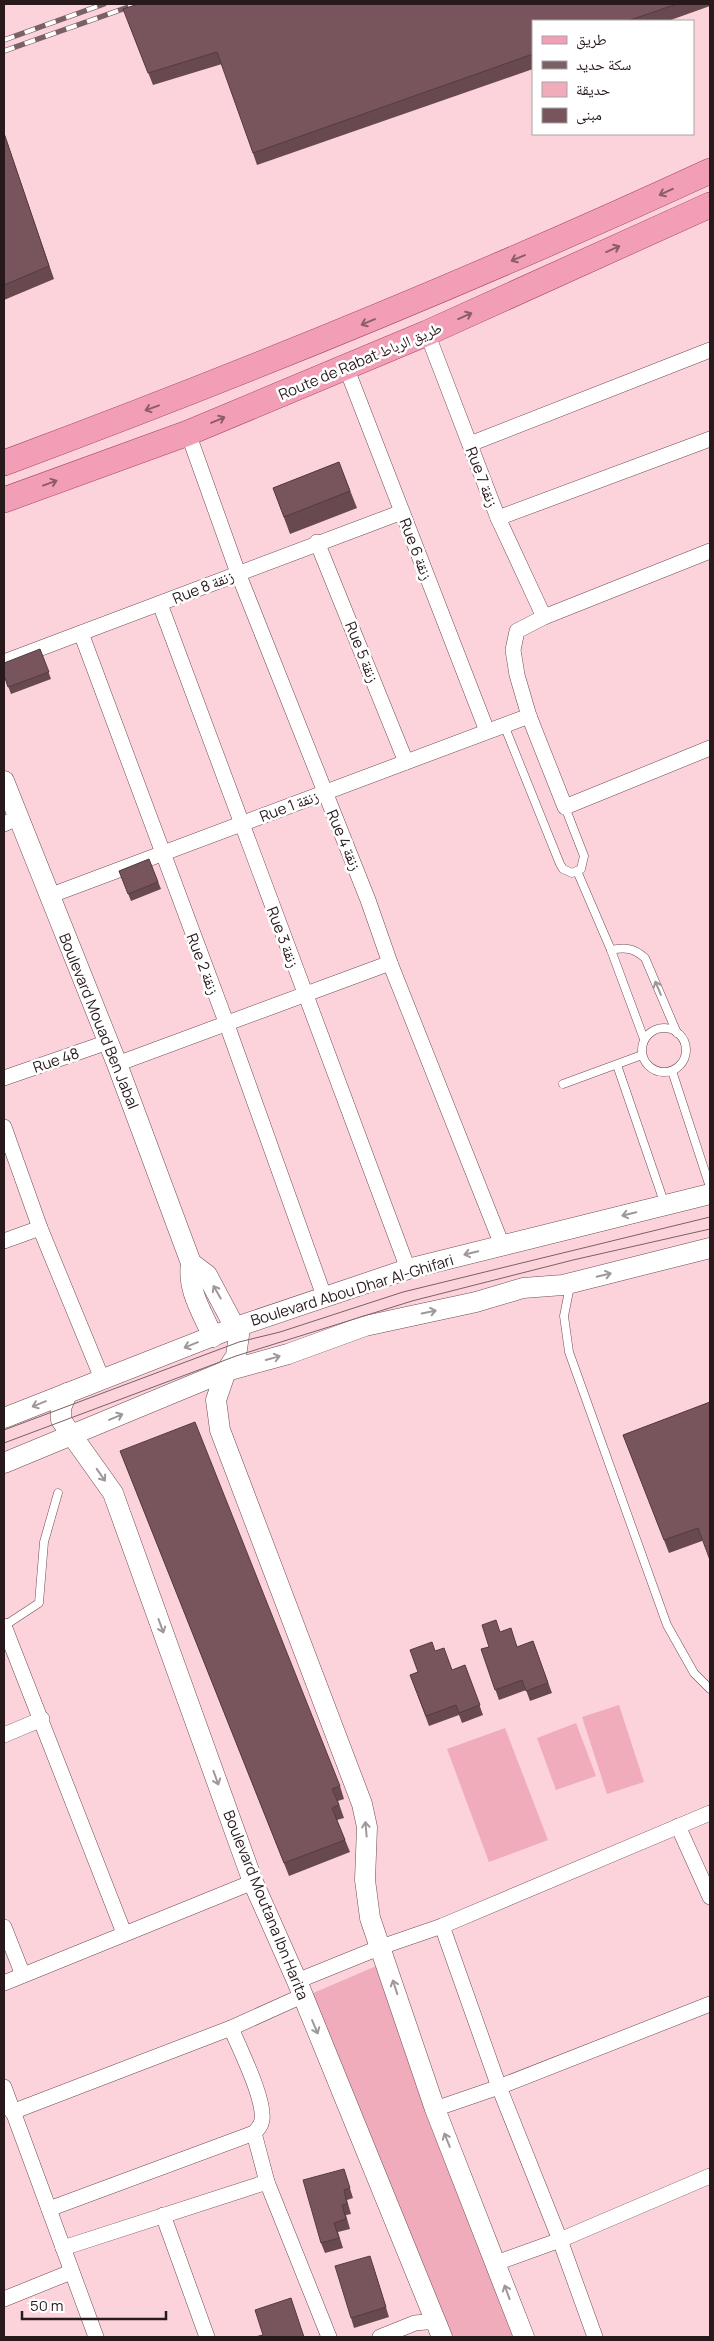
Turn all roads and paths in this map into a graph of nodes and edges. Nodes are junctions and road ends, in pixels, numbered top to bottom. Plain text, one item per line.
1 (710, 171) edge
2 (710, 205) edge
3 (427, 333) junction
4 (710, 350) edge
5 (346, 367) junction
6 (188, 433) junction
7 (710, 439) edge
8 (470, 444) junction
9 (4, 463) edge
10 (4, 500) edge
11 (402, 512) junction
12 (498, 518) junction
13 (318, 542) junction
14 (710, 552) edge
15 (238, 573) junction
16 (160, 604) junction
17 (544, 617) junction
18 (80, 634) junction
19 (4, 662) edge
20 (529, 716) junction
21 (504, 725) junction
22 (487, 732) junction
23 (710, 748) edge
24 (406, 762) junction
25 (4, 780) edge
26 (324, 793) junction
27 (565, 807) junction
28 (10, 821) edge
29 (242, 824) junction
30 (162, 854) junction
31 (577, 871) junction
32 (49, 896) junction
33 (611, 950) junction
34 (390, 963) junction
35 (305, 995) junction
36 (226, 1022) junction
37 (678, 1033) junction
38 (644, 1040) junction
39 (108, 1042) junction
40 (642, 1055) junction
41 (117, 1064) junction
42 (616, 1065) junction
43 (672, 1070) junction
44 (4, 1078) edge
45 (563, 1084) dead end
46 (4, 1127) edge
47 (710, 1188) edge
48 (710, 1194) edge
49 (665, 1205) junction
50 (40, 1228) junction
51 (4, 1241) edge
52 (502, 1245) junction
53 (710, 1248) edge
54 (191, 1263) junction
55 (408, 1269) junction
56 (572, 1282) junction
57 (324, 1296) junction
58 (236, 1326) junction
59 (213, 1336) junction
60 (226, 1371) junction
61 (103, 1380) junction
62 (67, 1393) junction
63 (4, 1418) edge
64 (71, 1436) junction
65 (4, 1463) edge
66 (58, 1493) dead end
67 (4, 1626) edge
68 (710, 1689) edge
69 (42, 1719) junction
70 (4, 1735) edge
71 (710, 1813) edge
72 (678, 1826) junction
73 (253, 1882) junction
74 (710, 1897) edge
75 (442, 1926) junction
76 (4, 1927) edge
77 (124, 1933) junction
78 (382, 1946) junction
79 (23, 1975) junction
80 (4, 1983) edge
81 (300, 1988) junction
82 (710, 2004) edge
83 (232, 2028) junction
84 (498, 2087) junction
85 (4, 2088) edge
86 (435, 2110) junction
87 (12, 2112) junction
88 (254, 2133) junction
89 (710, 2176) edge
90 (267, 2182) junction
91 (49, 2209) junction
92 (163, 2215) junction
93 (560, 2240) junction
94 (63, 2248) junction
95 (496, 2263) junction
96 (71, 2272) junction
97 (4, 2299) edge
98 (439, 2329) edge
99 (96, 2337) edge
100 (207, 2337) edge
101 (329, 2337) edge
102 (380, 2337) edge
103 (524, 2337) edge
104 (595, 2337) edge

1 -> 9 main road
3 -> 2 main road, Route de Rabat طريق الرباط
3 - 5 main road, Route de Rabat طريق الرباط
3 - 8 street, Rue 7 زنقة
4 - 8 street
6 -> 5 main road, Route de Rabat طريق الرباط
5 - 11 street, Rue 6 زنقة
10 -> 6 main road, Route de Rabat طريق الرباط
6 - 15 street, Rue 4 زنقة
7 - 12 street
8 - 12 street, Rue 7 زنقة
11 - 13 street, Rue 8 زنقة
11 - 22 street, Rue 6 زنقة
12 - 17 street, Rue 7 زنقة
13 - 15 street, Rue 8 زنقة
13 - 24 street, Rue 5 زنقة
14 - 17 street
15 - 16 street, Rue 8 زنقة
15 - 26 street, Rue 4 زنقة
16 - 18 street, Rue 8 زنقة
16 - 29 street, Rue 3 زنقة
17 - 20 street
18 - 19 street, Rue 8 زنقة
18 - 30 street, Rue 2 زنقة
20 - 21 street, Rue 1 زنقة
20 - 27 street
21 - 22 street, Rue 1 زنقة
21 - 31 lane
22 - 24 street, Rue 1 زنقة
23 - 27 street
24 - 26 street, Rue 1 زنقة
25 - 28 street, Boulevard Mouad Ben Jabal
26 - 29 street, Rue 1 زنقة
26 - 34 street, Rue 4 زنقة
27 - 31 lane
28 - 32 street, Boulevard Mouad Ben Jabal
29 - 30 street, Rue 1 زنقة
29 - 35 street, Rue 3 زنقة
30 - 32 street, Rue 1 زنقة
30 - 36 street, Rue 2 زنقة
31 - 33 lane
32 - 39 street, Boulevard Mouad Ben Jabal
37 -> 33 lane
33 - 38 lane
34 - 35 street
34 - 52 street, Rue 4 زنقة
35 - 36 street
35 - 55 street, Rue 3 زنقة
36 - 41 street
36 - 57 street, Rue 2 زنقة
37 - 38 lane
37 - 43 lane
38 - 40 lane
39 - 41 street, Boulevard Mouad Ben Jabal
39 - 44 street, Rue 48
40 - 42 lane
40 - 43 lane
41 - 54 street, Boulevard Mouad Ben Jabal
42 - 45 lane
42 - 49 lane
43 - 47 lane
46 - 50 street
48 - 49 street, Boulevard Abou Dhar Al-Ghifari
49 -> 52 street, Boulevard Abou Dhar Al-Ghifari
50 - 51 street
50 - 61 street
52 -> 55 street, Boulevard Abou Dhar Al-Ghifari
56 -> 53 street
58 -> 54 street, Boulevard Mouad Ben Jabal
54 - 59 street, Boulevard Mouad Ben Jabal
55 - 57 street, Boulevard Abou Dhar Al-Ghifari
60 -> 56 street
56 - 68 lane
57 - 58 street, Boulevard Abou Dhar Al-Ghifari
58 - 59 street, Boulevard Abou Dhar Al-Ghifari
58 - 60 street
59 -> 61 street, Boulevard Abou Dhar Al-Ghifari
64 -> 60 street
78 -> 60 street
61 - 62 street, Boulevard Abou Dhar Al-Ghifari
62 -> 63 street, Boulevard Abou Dhar Al-Ghifari
62 - 64 street, Boulevard Moutana Ibn Harita
64 - 65 street
64 -> 73 street, Boulevard Moutana Ibn Harita
66 - 67 lane
67 - 69 street
69 - 70 street
69 - 77 street
71 - 72 street
72 - 74 street
72 - 75 street
73 - 77 street
73 - 81 street, Boulevard Moutana Ibn Harita
75 - 78 street
75 - 84 street
76 - 79 street
77 - 79 street
78 - 81 street
86 -> 78 street
79 - 80 street
81 - 83 street
81 -> 98 street, Boulevard Moutana Ibn Harita
82 - 84 street
83 - 87 street
83 - 88 street
84 - 86 street
84 - 93 street
85 - 87 street
95 -> 86 street
87 - 91 street
88 - 90 street
88 - 91 street
89 - 93 street
90 - 92 street
90 - 101 street
91 - 94 street
92 - 94 street
92 - 100 street
93 - 95 street
93 - 104 street
94 - 96 street
103 -> 95 street
96 - 97 street
96 - 99 street
98 - 102 street

